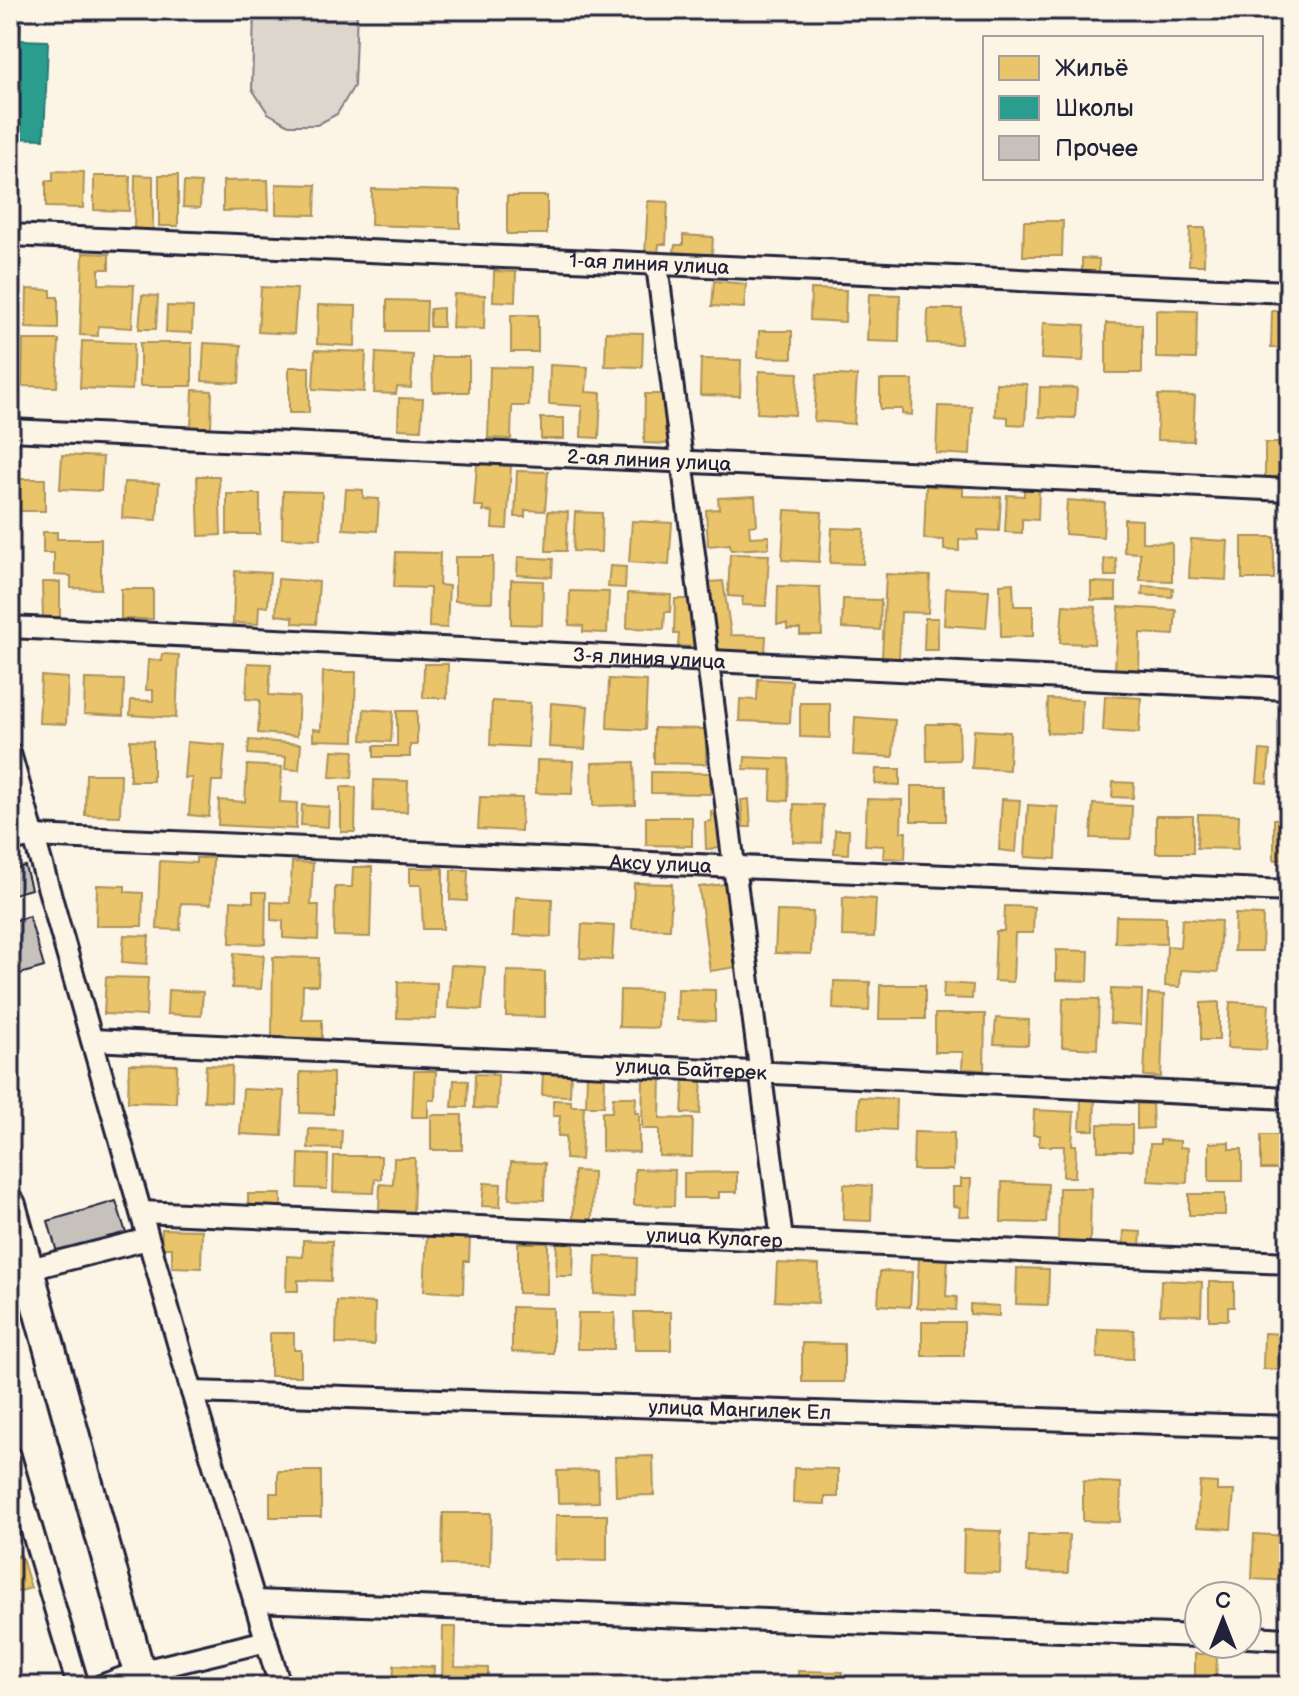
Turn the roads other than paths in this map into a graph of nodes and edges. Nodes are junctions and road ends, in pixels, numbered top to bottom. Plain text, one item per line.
1 (10, 235) edge
2 (657, 265) junction
3 (1289, 292) edge
4 (10, 430) edge
5 (682, 462) junction
6 (1289, 490) edge
7 (10, 627) edge
8 (708, 661) junction
9 (1289, 689) edge
10 (10, 753) edge
11 (34, 836) junction
12 (10, 841) edge
13 (734, 866) junction
14 (1289, 891) edge
15 (92, 1040) junction
16 (761, 1073) junction
17 (1289, 1098) edge
18 (10, 1205) edge
19 (141, 1212) junction
20 (148, 1239) junction
21 (782, 1240) junction
22 (1289, 1263) edge
23 (19, 1273) edge
24 (192, 1392) junction
25 (1289, 1427) edge
26 (10, 1456) edge
27 (254, 1601) junction
28 (1183, 1635) edge
29 (1263, 1638) edge
30 (1289, 1639) edge
31 (267, 1641) junction
32 (141, 1679) edge
33 (78, 1686) edge
34 (101, 1686) edge
35 (280, 1686) edge

1 - 2 street, 1-ая линия улица
2 - 3 street, 1-ая линия улица
2 - 5 street
4 - 5 street, 2-ая линия улица
5 - 6 street, 2-ая линия улица
5 - 8 street
7 - 8 street, 3-я линия улица
8 - 9 street, 3-я линия улица
8 - 13 street
10 - 11 street
11 - 12 street, Аксу улица
11 - 13 street, Аксу улица
11 - 15 street
13 - 14 street, Аксу улица
13 - 16 street
15 - 16 street, улица Байтерек
15 - 19 street
16 - 17 street, улица Байтерек
16 - 21 street
18 - 23 main road
19 - 20 street
19 - 21 street, улица Кулагер
20 - 23 street
20 - 24 street
21 - 22 street, улица Кулагер
23 - 32 main road
24 - 25 street, улица Мангилек Ел
24 - 27 street
26 - 33 street
27 - 28 street
27 - 31 street
29 - 30 street
31 - 32 street
31 - 35 street
32 - 34 street

